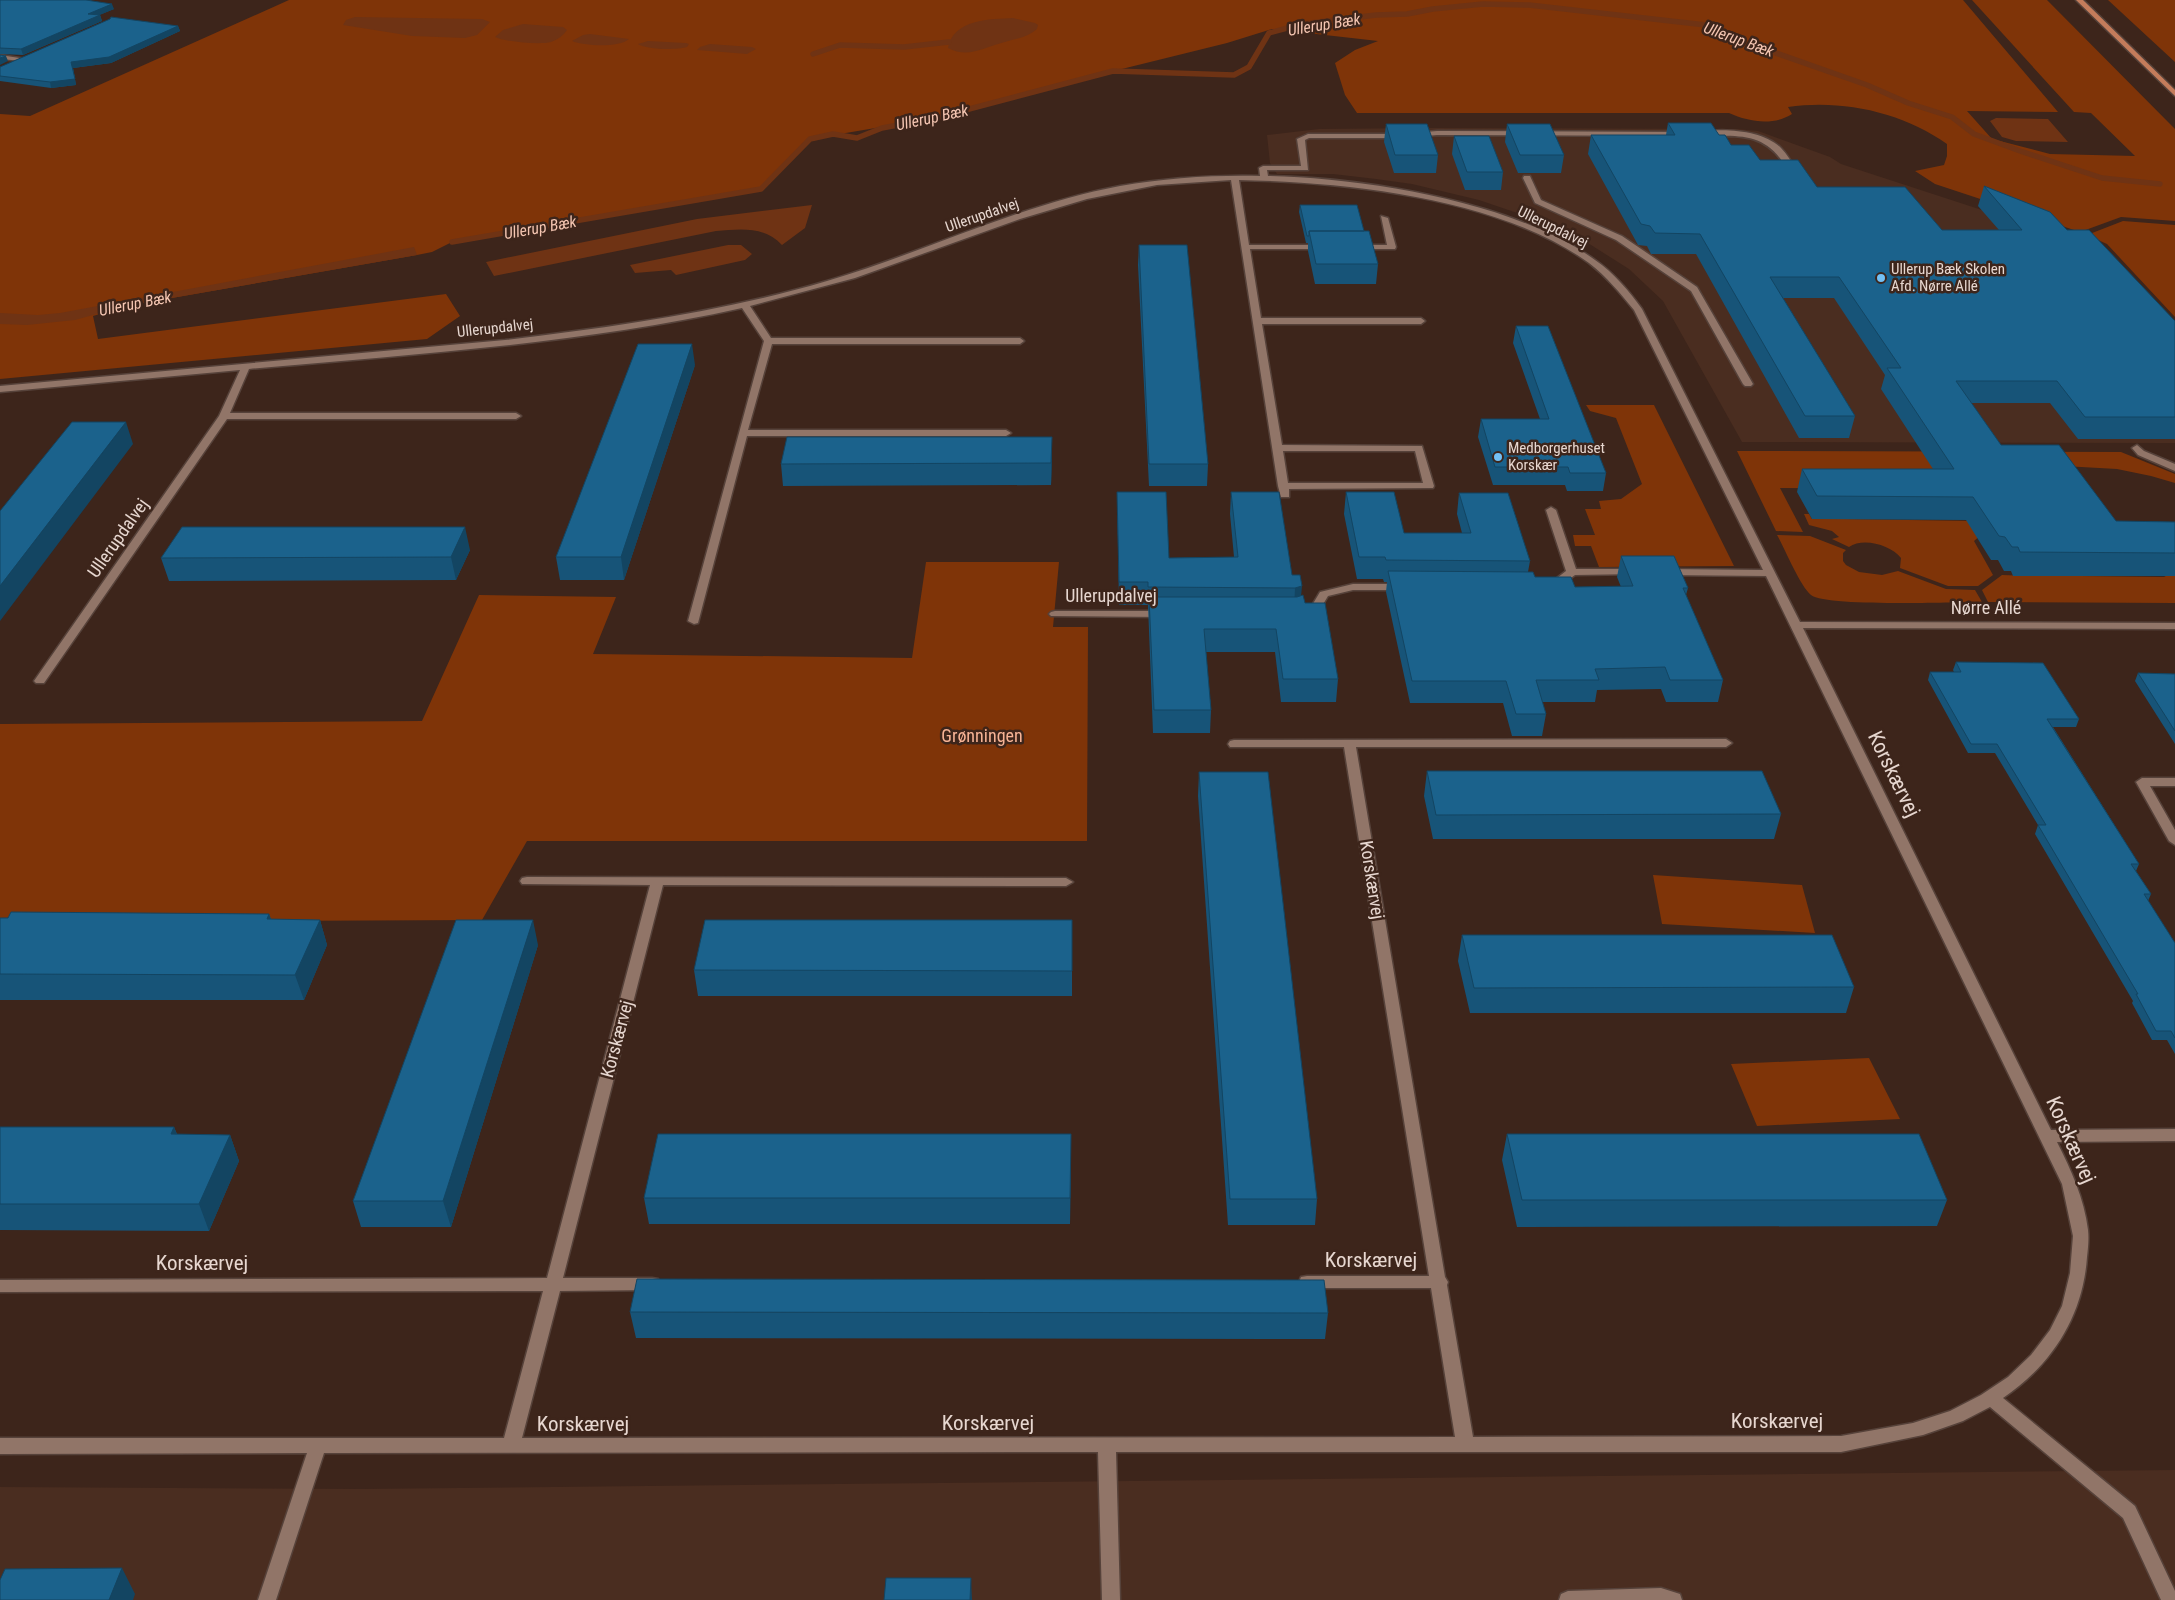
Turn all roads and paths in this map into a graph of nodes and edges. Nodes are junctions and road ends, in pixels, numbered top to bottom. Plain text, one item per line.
1 (2078, 0) edge
2 (32, 55) edge
3 (0, 57) edge
4 (23, 59) junction
5 (8, 66) edge
6 (2175, 94) edge
7 (1772, 170) edge
8 (1235, 178) junction
9 (1527, 178) edge
10 (1264, 179) junction
11 (1384, 218) dead end
12 (1246, 247) junction
13 (1333, 247) edge
14 (1343, 247) edge
15 (745, 305) junction
16 (1257, 321) junction
17 (1421, 321) dead end
18 (768, 341) junction
19 (1020, 341) dead end
20 (246, 366) junction
21 (1748, 384) dead end
22 (0, 389) edge
23 (224, 416) junction
24 (516, 416) dead end
25 (744, 432) junction
26 (1006, 432) dead end
27 (1278, 448) junction
28 (2138, 448) dead end
29 (2175, 468) edge
30 (1550, 510) dead end
31 (1572, 572) junction
32 (1770, 573) junction
33 (1418, 588) edge
34 (1541, 588) edge
35 (1055, 614) dead end
36 (1172, 614) edge
37 (1295, 615) edge
38 (694, 621) dead end
39 (1796, 625) junction
40 (2175, 626) edge
41 (40, 681) dead end
42 (1726, 743) dead end
43 (1234, 744) dead end
44 (1349, 744) junction
45 (2175, 782) edge
46 (2175, 841) edge
47 (527, 881) dead end
48 (658, 881) junction
49 (1066, 882) dead end
50 (2175, 1135) edge
51 (2046, 1136) junction
52 (1292, 1282) edge
53 (1440, 1282) junction
54 (553, 1284) junction
55 (671, 1284) edge
56 (0, 1286) edge
57 (1992, 1399) junction
58 (1465, 1444) junction
59 (1107, 1445) junction
60 (0, 1446) edge
61 (318, 1446) junction
62 (511, 1446) junction
63 (267, 1600) edge
64 (1111, 1600) edge
65 (1568, 1600) edge
66 (1672, 1600) edge
67 (2170, 1600) edge

1 - 6 main road
2 - 4 street
3 - 4 street
4 - 5 street
7 - 10 street
8 - 10 street, Ullerupdalvej
8 - 12 street
8 - 15 street, Ullerupdalvej
9 - 21 street
10 - 32 street, Ullerupdalvej
11 - 14 street
12 - 13 street
12 - 16 street
15 - 18 street
15 - 20 street, Ullerupdalvej
16 - 17 street
16 - 27 street
18 - 19 street
18 - 25 street
20 - 22 street, Ullerupdalvej
20 - 23 street, Ullerupdalvej
23 - 24 street
23 - 41 street, Ullerupdalvej
25 - 26 street
25 - 38 street
27 - 27 street
28 - 29 street
30 - 31 street
31 - 32 street
31 - 34 street
32 - 39 street, Ullerupdalvej
33 - 37 street
35 - 36 street, Ullerupdalvej
39 - 40 street, Nørre Allé
39 - 51 street, Korskærvej
42 - 44 street
43 - 44 street
44 - 53 street, Korskærvej
45 - 46 street
47 - 48 street
48 - 49 street
48 - 54 street, Korskærvej
50 - 51 street
51 - 57 street, Korskærvej
52 - 53 street, Korskærvej
53 - 58 street, Korskærvej
54 - 55 street, Korskærvej
54 - 56 street, Korskærvej
54 - 62 street, Korskærvej
57 - 58 street, Korskærvej
57 - 67 street
58 - 59 street, Korskærvej
59 - 62 street, Korskærvej
59 - 64 street
60 - 61 street, Korskærvej
61 - 62 street, Korskærvej
61 - 63 street
65 - 66 street

